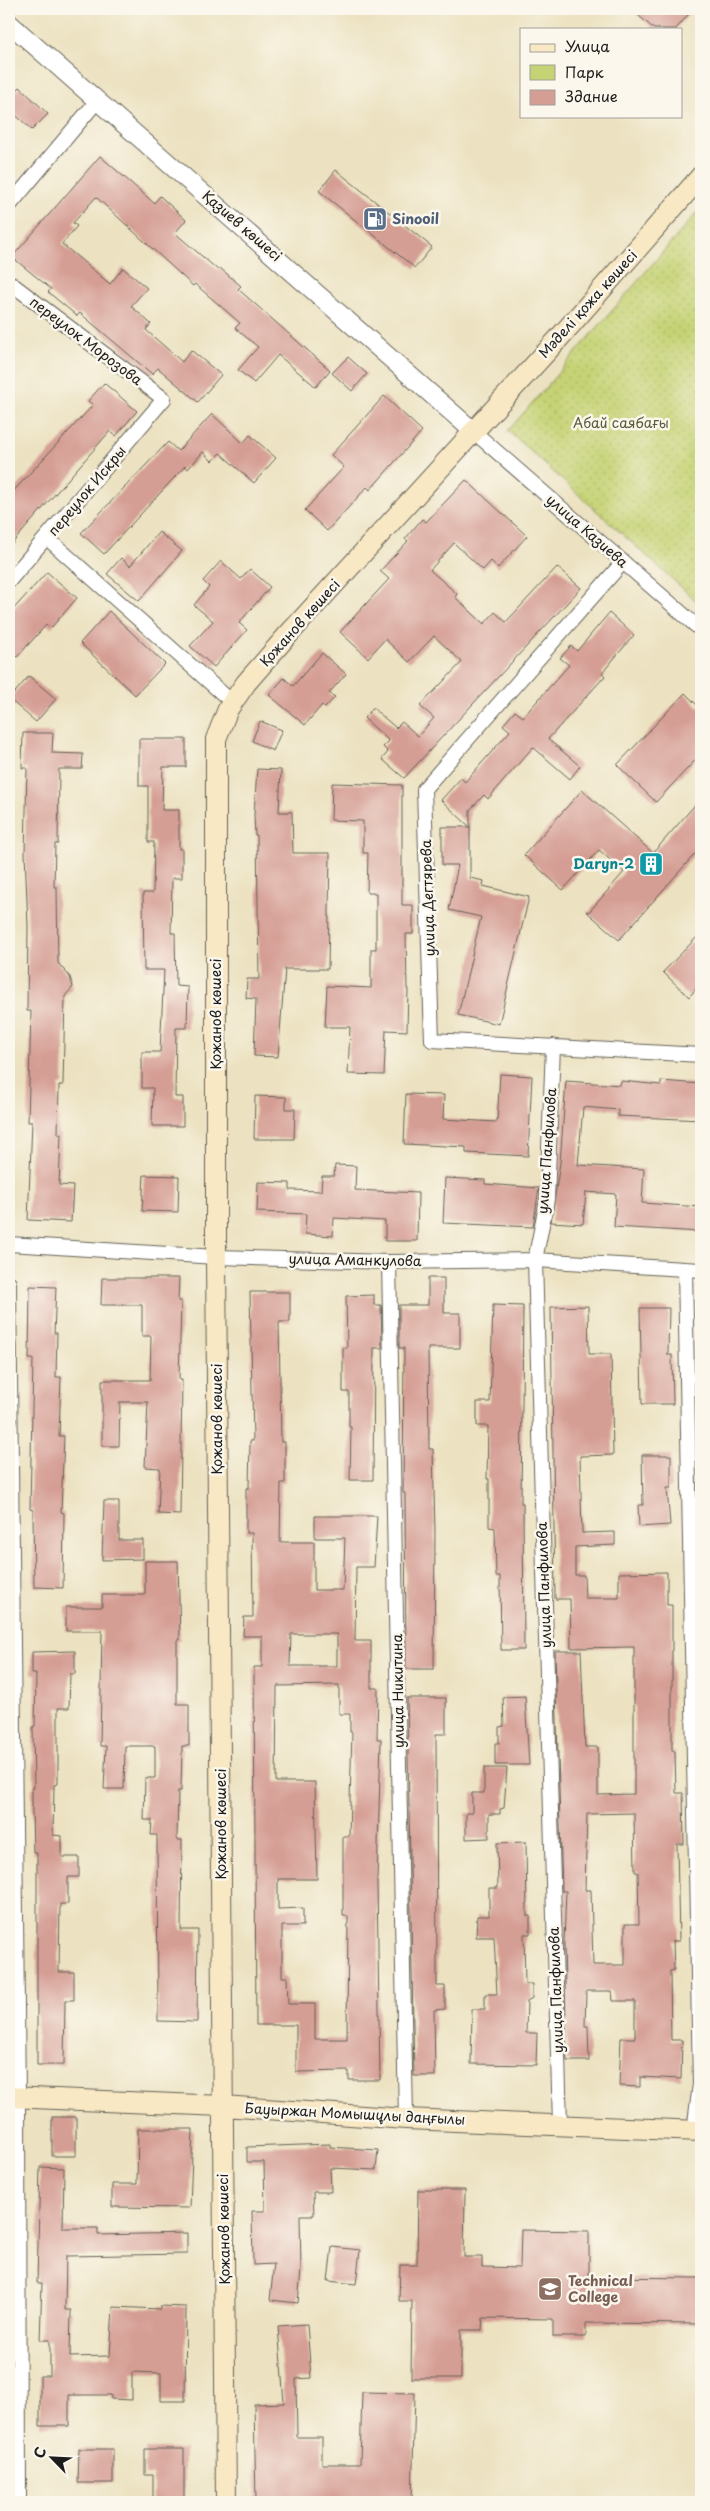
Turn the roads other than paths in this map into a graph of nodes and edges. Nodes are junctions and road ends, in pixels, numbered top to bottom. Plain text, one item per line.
1 (9, 23) edge
2 (97, 100) junction
3 (701, 176) edge
4 (9, 206) edge
5 (9, 282) edge
6 (164, 400) joint
7 (473, 431) junction
8 (46, 538) junction
9 (623, 562) junction
10 (9, 581) edge
11 (701, 630) edge
12 (233, 703) junction
13 (552, 1046) junction
14 (701, 1055) edge
15 (9, 1244) edge
16 (216, 1257) junction
17 (535, 1260) junction
18 (389, 1262) junction
19 (685, 1269) junction
20 (701, 1270) edge
21 (9, 1283) edge
22 (13, 2097) edge
23 (223, 2106) junction
24 (406, 2119) junction
25 (560, 2124) junction
26 (698, 2131) edge
27 (19, 2502) edge
28 (226, 2502) edge

1 - 2 street, Қазиев көшесі
2 - 4 street
2 - 7 street, Қазиев көшесі
3 - 7 main road, Мәделі қожа көшесі
5 - 6 street, переулок Морозова
6 - 8 street, переулок Искры
7 - 9 street, улица Казиева
7 - 12 main road, Қожанов көшесі
8 - 10 street, переулок Искры
8 - 12 street
9 - 11 street, улица Казиева
9 - 13 street, улица Дегтярева
12 - 16 main road, Қожанов көшесі
13 - 14 street, улица Дегтярева
13 - 17 street, улица Панфилова
15 - 16 street, улица Аманкулова
16 - 18 street, улица Аманкулова
16 - 23 main road, Қожанов көшесі
17 - 18 street, улица Аманкулова
17 - 19 street, улица Аманкулова
17 - 25 street, улица Панфилова
18 - 24 street, улица Никитина
19 - 20 street, улица Аманкулова
19 - 26 street
21 - 22 street
22 - 23 main road, Бауыржан Момышұлы даңғылы
22 - 27 street
23 - 24 main road, Бауыржан Момышұлы даңғылы
23 - 28 main road, Қожанов көшесі
24 - 25 main road, Бауыржан Момышұлы даңғылы
25 - 26 main road, Бауыржан Момышұлы даңғылы

